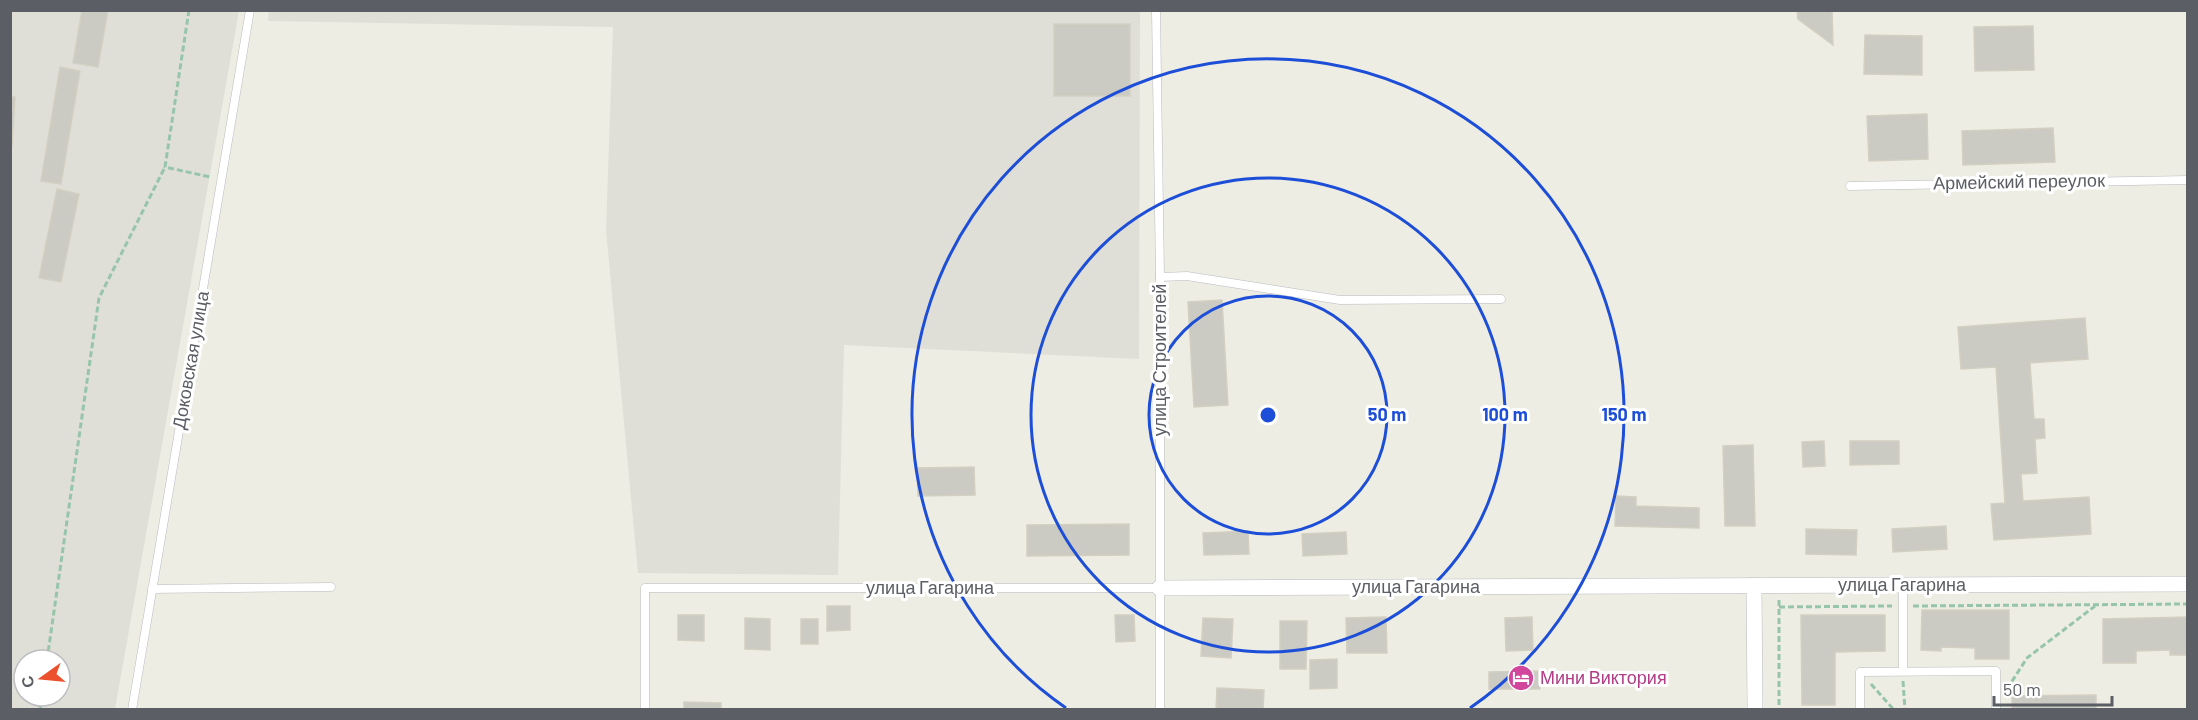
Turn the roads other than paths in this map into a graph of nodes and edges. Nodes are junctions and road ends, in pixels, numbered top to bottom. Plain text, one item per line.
1 (250, 10) edge
2 (1156, 10) edge
3 (2187, 180) edge
4 (1850, 186) dead end
5 (1160, 277) junction
6 (1501, 298) dead end
7 (2187, 584) edge
8 (1754, 585) junction
9 (1903, 585) junction
10 (331, 587) dead end
11 (1159, 588) junction
12 (152, 589) junction
13 (1903, 671) junction
14 (1996, 708) edge
15 (132, 710) edge
16 (645, 710) edge
17 (1160, 710) edge
18 (1755, 710) edge
19 (1860, 710) edge

1 - 12 lane, Доковская улица
2 - 5 lane, улица Строителей
3 - 4 lane, Армейский переулок
5 - 6 lane
5 - 11 lane, улица Строителей
7 - 9 street, улица Гагарина
8 - 9 street, улица Гагарина
8 - 11 street, улица Гагарина
8 - 18 street
9 - 13 lane
10 - 12 lane
11 - 16 lane, улица Гагарина
11 - 17 lane, улица Строителей
12 - 15 lane, Доковская улица
13 - 14 lane
13 - 19 lane

